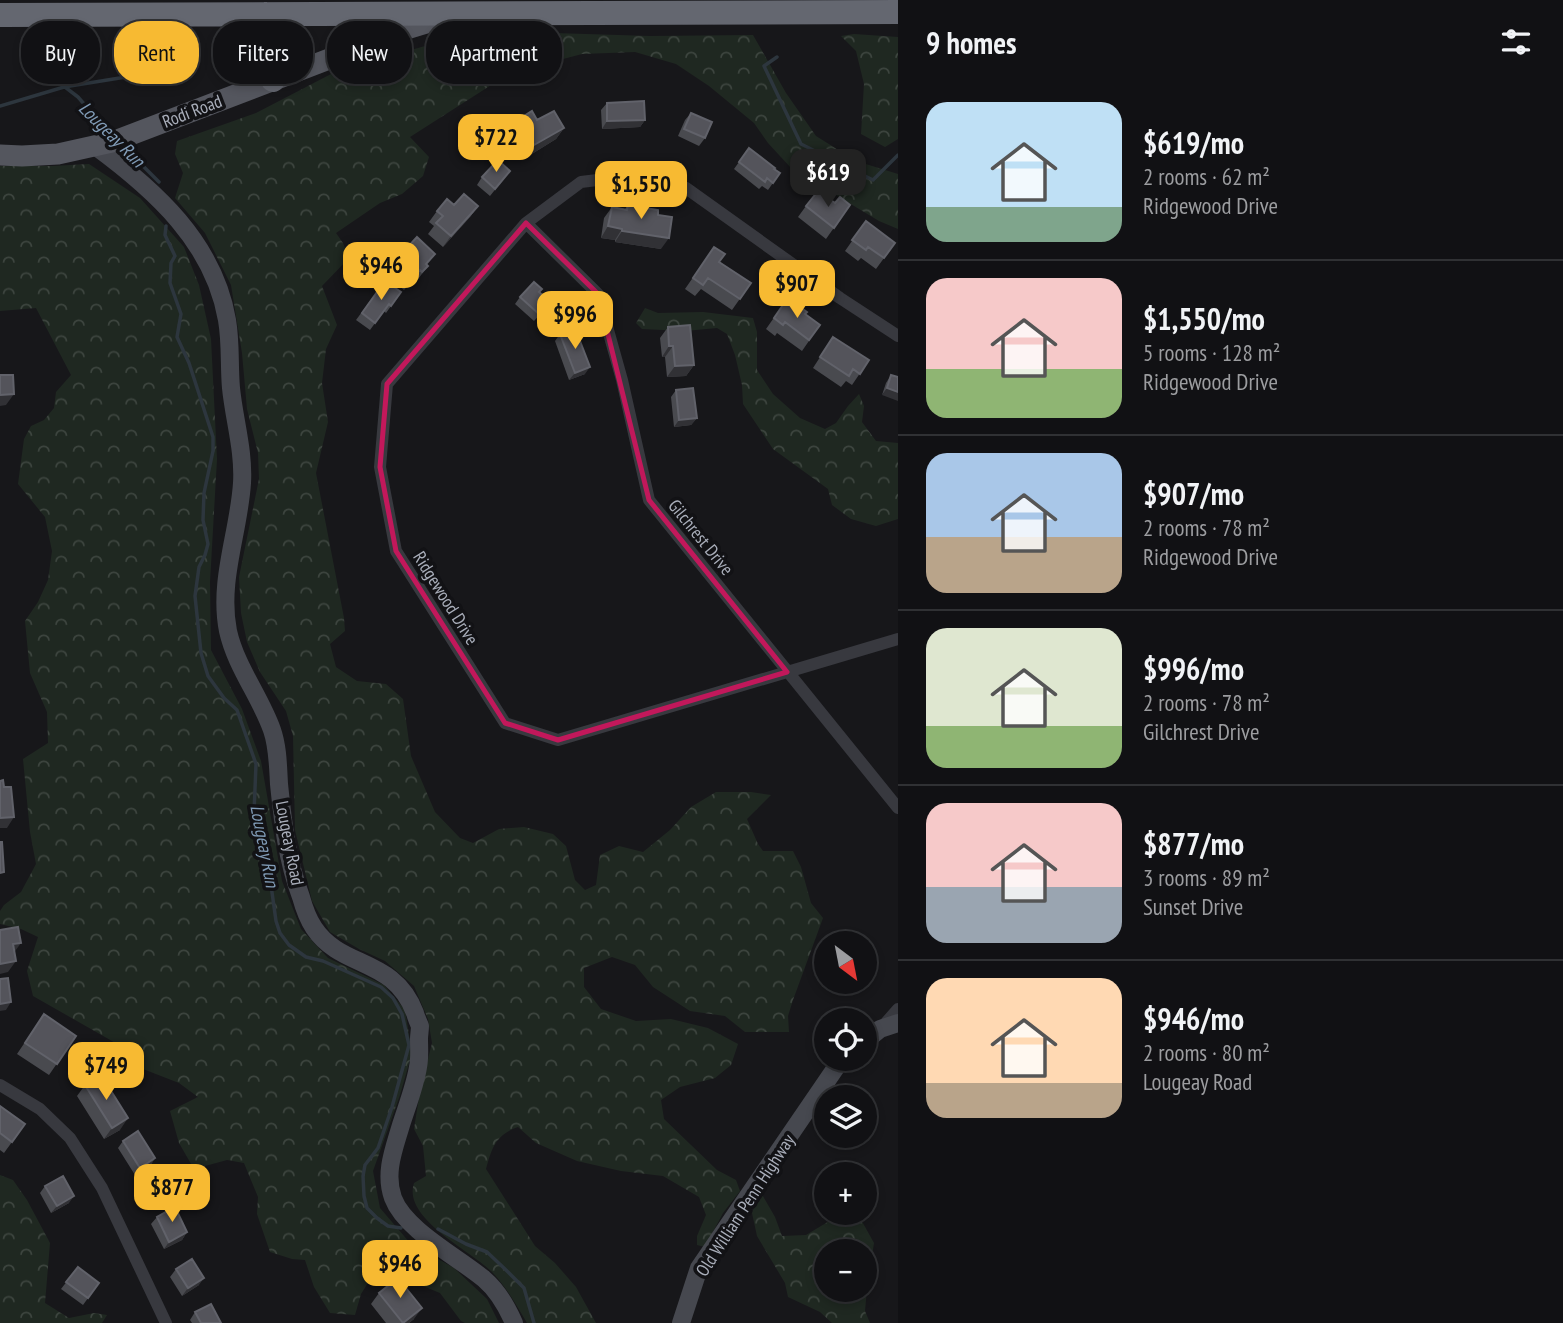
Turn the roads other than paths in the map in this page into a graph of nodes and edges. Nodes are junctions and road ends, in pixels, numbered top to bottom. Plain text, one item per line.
1 (898, 12) edge
2 (458, 13) junction
3 (265, 14) junction
4 (0, 15) edge
5 (271, 21) edge
6 (313, 65) edge
7 (263, 84) edge
8 (108, 143) junction
9 (0, 155) edge
10 (526, 223) junction
11 (898, 336) edge
12 (898, 639) edge
13 (787, 672) junction
14 (898, 808) edge
15 (898, 1009) edge
16 (898, 1023) edge
17 (880, 1029) junction
18 (877, 1031) edge
19 (834, 1071) edge
20 (0, 1085) edge
21 (166, 1323) edge
22 (514, 1323) edge
23 (681, 1323) edge

1 - 2 highway
2 - 3 highway
2 - 6 main road, Rodi Road
3 - 4 highway
3 - 5 highway
7 - 8 main road, Rodi Road
8 - 9 main road, Rodi Road
8 - 22 street, Lougeay Road
10 - 11 street, Ridgewood Drive
10 - 13 street, Gilchrest Drive
10 - 13 street, Ridgewood Drive
12 - 13 street, Ridgewood Drive
13 - 14 street, Gilchrest Drive
15 - 17 street
16 - 17 street
17 - 18 street
19 - 23 street, Old William Penn Highway
20 - 21 street

